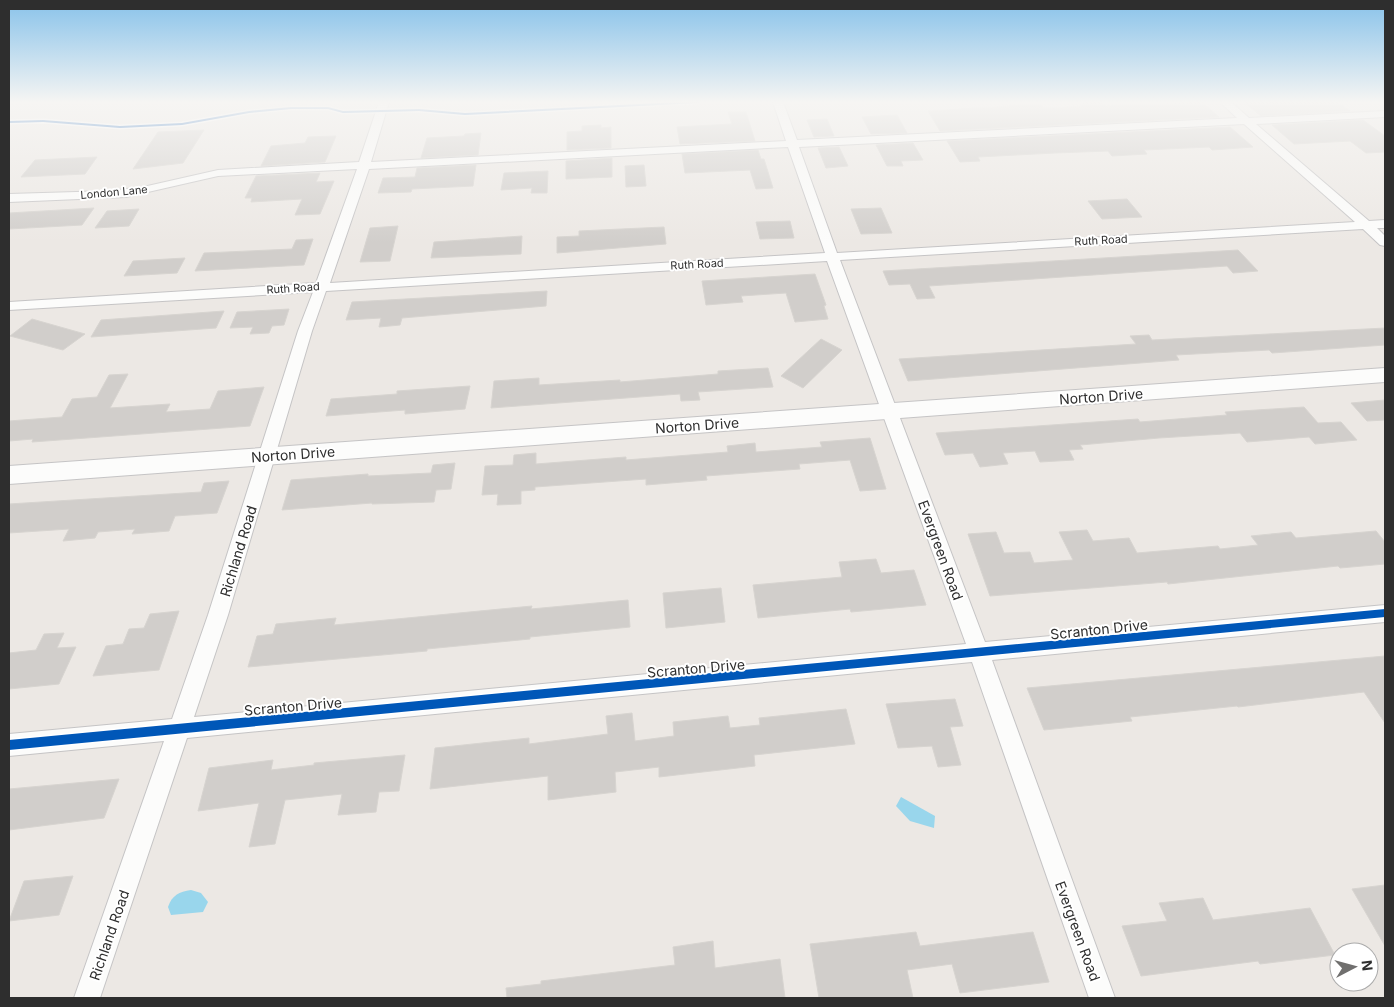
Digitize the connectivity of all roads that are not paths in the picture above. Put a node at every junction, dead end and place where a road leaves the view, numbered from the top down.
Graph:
1 (368, 149) edge
2 (711, 149) edge
3 (794, 149) edge
4 (1278, 149) edge
5 (362, 166) junction
6 (9, 198) edge
7 (1385, 224) edge
8 (1366, 225) junction
9 (1385, 242) edge
10 (832, 256) junction
11 (322, 287) junction
12 (9, 306) edge
13 (1385, 375) edge
14 (890, 412) junction
15 (267, 456) junction
16 (9, 475) edge
17 (1385, 613) edge
18 (979, 653) junction
19 (180, 730) junction
20 (9, 745) edge
21 (87, 998) edge
22 (1102, 998) edge

1 - 5 street, Richland Road
2 - 5 street, London Lane
3 - 10 street, Evergreen Road
4 - 8 street
5 - 6 street, London Lane
5 - 11 street, Richland Road
7 - 8 street, Ruth Road
8 - 9 street
8 - 10 street, Ruth Road
10 - 11 street, Ruth Road
10 - 14 street, Evergreen Road
11 - 12 street, Ruth Road
11 - 15 street, Richland Road
13 - 14 street, Norton Drive
14 - 15 street, Norton Drive
14 - 18 street, Evergreen Road
15 - 16 street, Norton Drive
15 - 19 street, Richland Road
17 - 18 street, Scranton Drive
18 - 19 street, Scranton Drive
18 - 22 street, Evergreen Road
19 - 20 street, Scranton Drive
19 - 21 street, Richland Road

